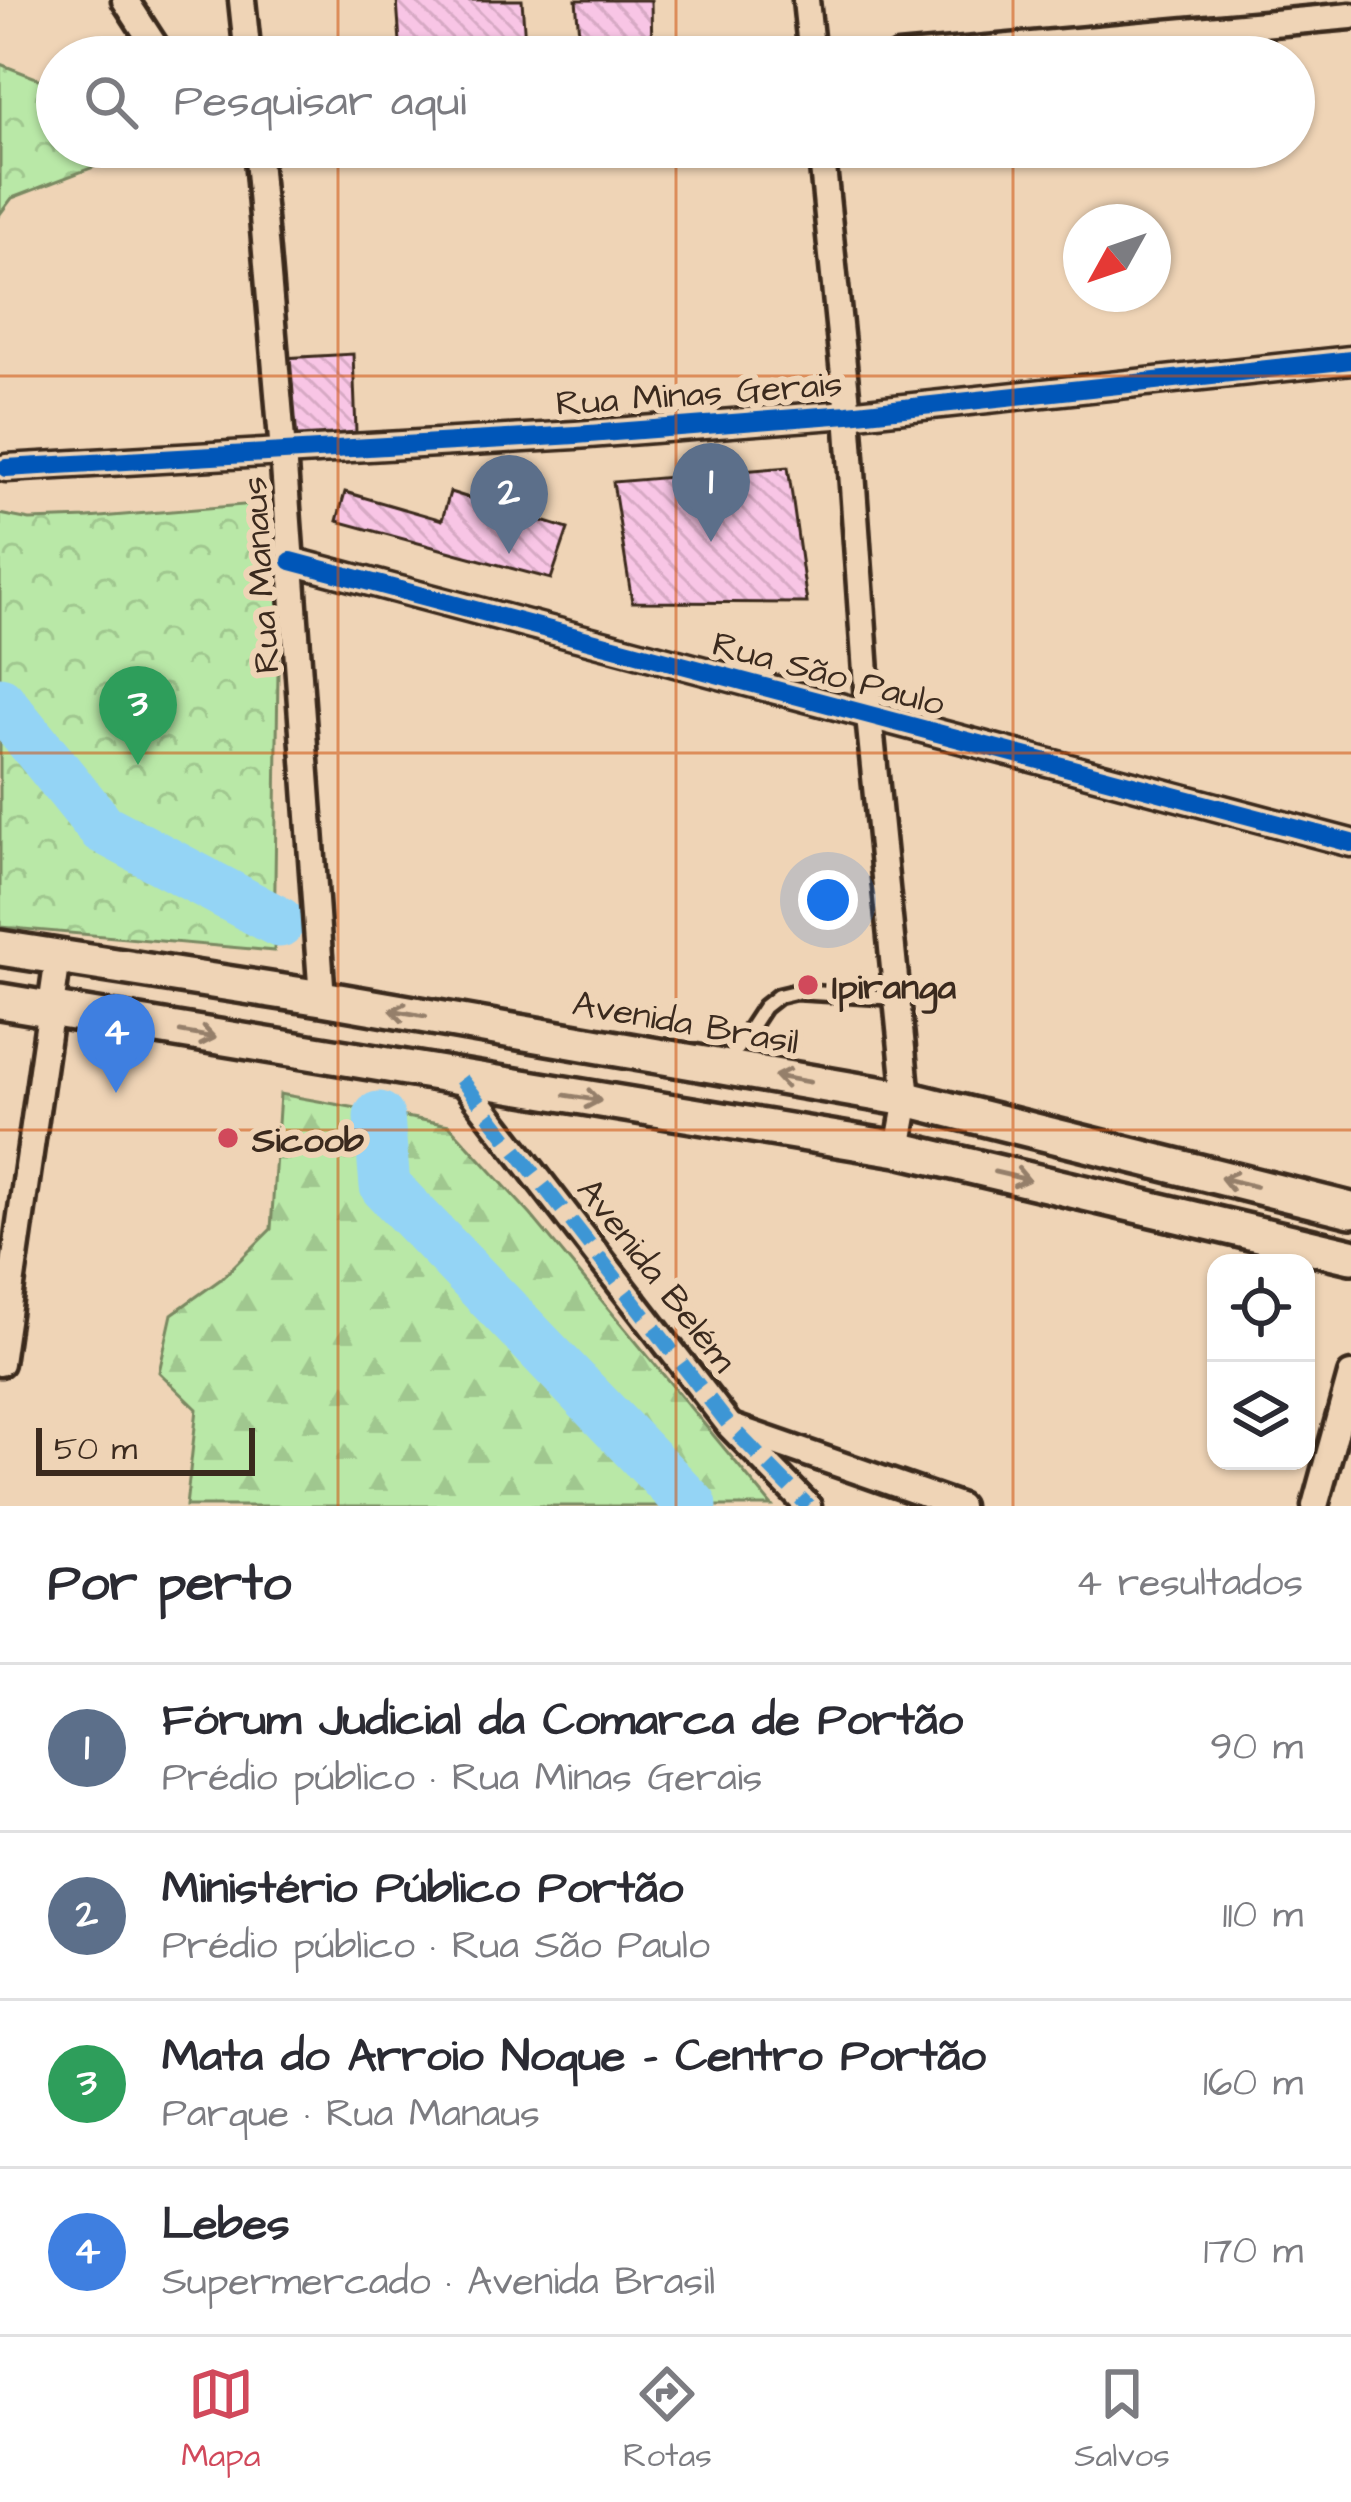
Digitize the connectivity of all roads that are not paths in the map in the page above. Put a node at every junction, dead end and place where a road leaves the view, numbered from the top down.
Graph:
1 (125, 0) edge
2 (242, 0) edge
3 (806, 0) edge
4 (1351, 16) edge
5 (148, 36) edge
6 (246, 36) edge
7 (810, 36) edge
8 (1130, 36) edge
9 (259, 168) edge
10 (823, 168) edge
11 (1351, 360) edge
12 (848, 415) junction
13 (283, 452) junction
14 (6, 468) dead end
15 (291, 561) junction
16 (869, 716) junction
17 (1351, 843) edge
18 (0, 948) edge
19 (58, 958) junction
20 (322, 998) junction
21 (897, 998) junction
22 (0, 1001) edge
23 (49, 1010) junction
24 (725, 1067) junction
25 (460, 1078) junction
26 (907, 1099) junction
27 (898, 1149) junction
28 (1346, 1204) edge
29 (1351, 1256) edge
30 (0, 1363) edge
31 (1351, 1375) edge
32 (730, 1426) junction
33 (808, 1506) edge
34 (959, 1506) edge
35 (1315, 1506) edge

1 - 5 street
2 - 6 street
3 - 7 street
4 - 8 street
9 - 13 street, Rua Manaus
10 - 12 street
11 - 12 street, Rua Minas Gerais
12 - 13 street, Rua Minas Gerais
12 - 16 street
13 - 14 street, Rua Minas Gerais
13 - 15 street, Rua Manaus
15 - 16 street, Rua São Paulo
15 - 20 street, Rua Manaus
16 - 17 street, Rua São Paulo
16 - 21 street
18 - 19 main road, Avenida Brasil
19 - 20 main road, Avenida Brasil
19 - 23 street
24 -> 20 main road, Avenida Brasil
21 - 24 lane
21 - 26 street
22 - 23 main road
23 -> 25 main road
23 - 30 street
26 -> 24 main road, Avenida Brasil
25 -> 27 main road
25 - 32 street, Avenida Belém
26 - 27 street
28 -> 26 main road, Avenida Brasil
27 -> 29 main road
31 - 35 street
32 - 33 street, Avenida Belém
32 - 34 street

